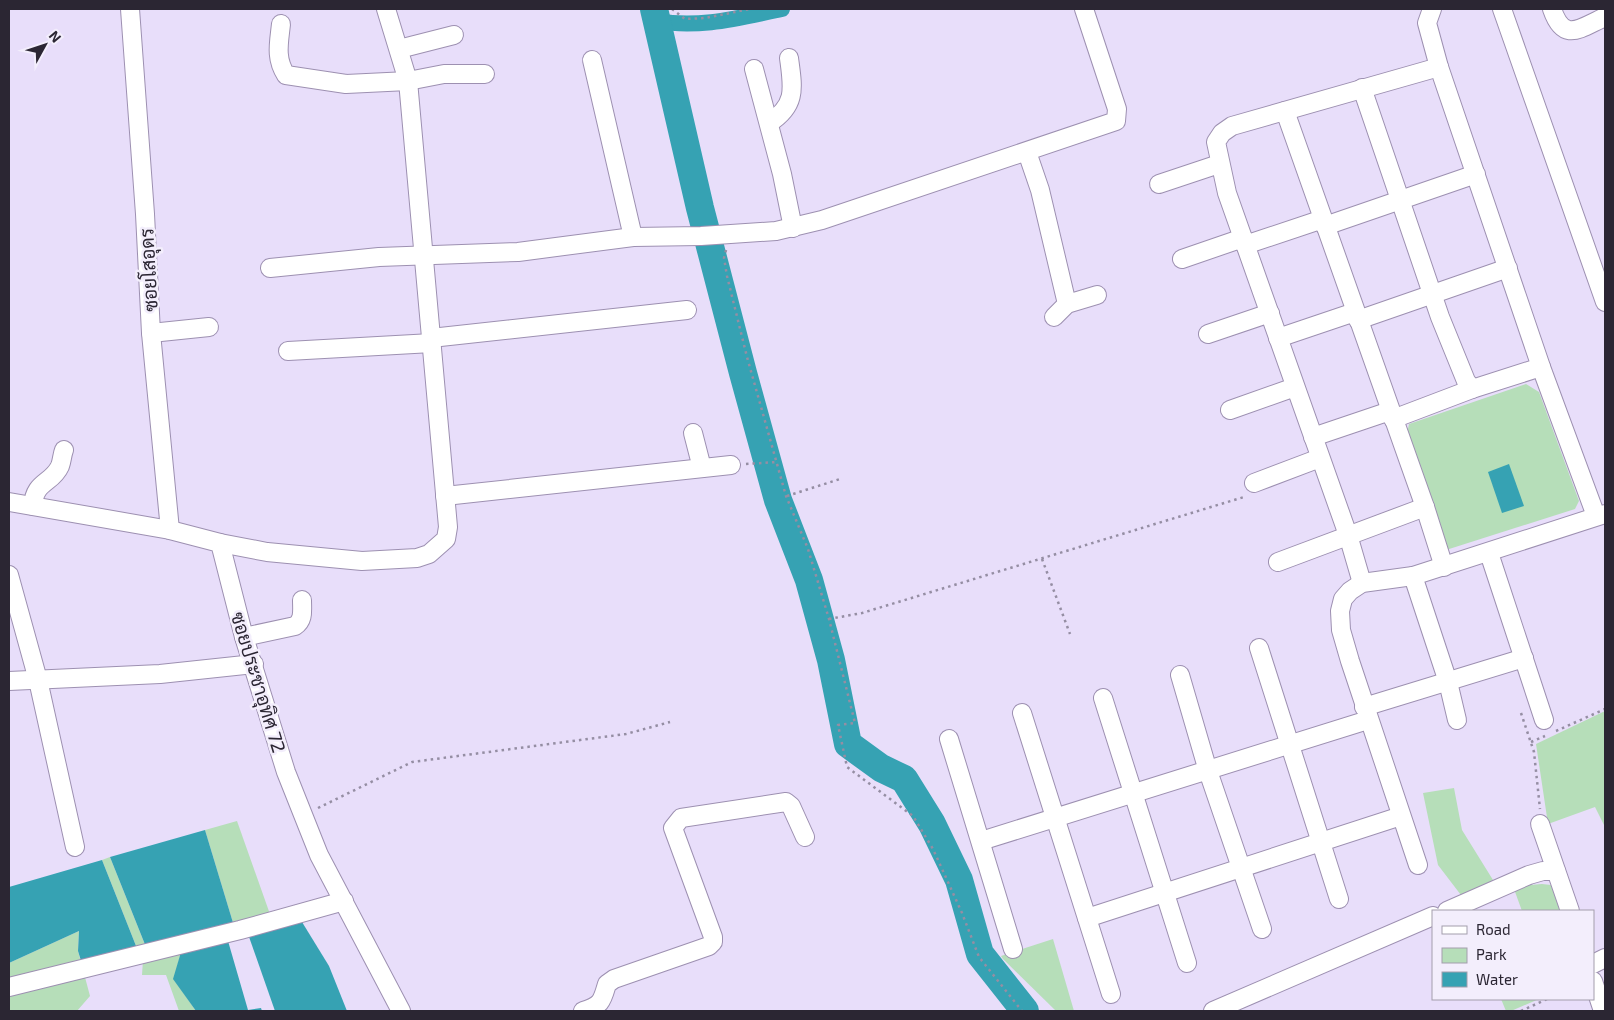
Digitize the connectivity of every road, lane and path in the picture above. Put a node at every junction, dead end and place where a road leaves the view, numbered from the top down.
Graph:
1 (130, 9) edge
2 (386, 9) edge
3 (672, 9) edge
4 (750, 9) edge
5 (1084, 9) edge
6 (1432, 9) edge
7 (1502, 9) edge
8 (1552, 9) edge
9 (1605, 17) edge
10 (281, 24) dead end
11 (454, 35) dead end
12 (399, 49) junction
13 (788, 58) dead end
14 (592, 60) dead end
15 (1439, 67) junction
16 (754, 68) dead end
17 (485, 74) dead end
18 (408, 81) junction
19 (1362, 88) junction
20 (1285, 111) junction
21 (769, 123) junction
22 (1028, 152) junction
23 (1219, 164) junction
24 (1476, 174) junction
25 (1159, 184) dead end
26 (1400, 200) junction
27 (1324, 223) junction
28 (793, 228) junction
29 (633, 236) junction
30 (1244, 241) junction
31 (424, 256) junction
32 (724, 257) dead end
33 (1182, 259) dead end
34 (270, 268) dead end
35 (1508, 268) junction
36 (1432, 294) junction
37 (1097, 295) dead end
38 (1605, 302) edge
39 (687, 310) dead end
40 (1270, 313) junction
41 (1357, 316) junction
42 (209, 327) dead end
43 (151, 333) junction
44 (1208, 334) dead end
45 (1278, 338) junction
46 (432, 340) junction
47 (288, 351) dead end
48 (1542, 367) junction
49 (1296, 387) junction
50 (1472, 389) junction
51 (1230, 410) dead end
52 (1391, 415) junction
53 (693, 433) dead end
54 (1313, 437) junction
55 (64, 450) dead end
56 (1320, 458) junction
57 (777, 462) junction
58 (731, 465) joint
59 (702, 468) junction
60 (840, 479) dead end
61 (1254, 482) dead end
62 (445, 496) junction
63 (786, 496) junction
64 (1244, 497) dead end
65 (9, 502) edge
66 (33, 506) junction
67 (1425, 507) junction
68 (1601, 515) edge
69 (170, 530) junction
70 (1348, 535) junction
71 (220, 543) junction
72 (1489, 553) junction
73 (1042, 559) junction
74 (1278, 562) dead end
75 (1444, 567) junction
76 (9, 576) edge
77 (1413, 576) junction
78 (1362, 583) junction
79 (302, 600) dead end
80 (829, 619) junction
81 (1070, 634) dead end
82 (244, 637) junction
83 (1259, 648) dead end
84 (1524, 658) junction
85 (254, 664) junction
86 (1180, 675) dead end
87 (9, 680) edge
88 (38, 680) junction
89 (1448, 682) junction
90 (1103, 698) dead end
91 (1605, 709) edge
92 (1022, 713) dead end
93 (1521, 713) dead end
94 (1366, 714) junction
95 (1457, 720) dead end
96 (1544, 720) dead end
97 (670, 722) dead end
98 (949, 738) dead end
99 (1531, 742) junction
100 (1288, 745) junction
101 (1208, 771) junction
102 (1134, 794) junction
103 (304, 815) junction
104 (1401, 816) junction
105 (1056, 818) junction
106 (1540, 824) joint
107 (805, 837) dead end
108 (981, 840) junction
109 (1320, 843) junction
110 (75, 847) dead end
111 (1418, 865) dead end
112 (1241, 868) junction
113 (1556, 871) junction
114 (1165, 893) junction
115 (1339, 899) dead end
116 (344, 901) junction
117 (1472, 907) edge
118 (1453, 910) edge
119 (1570, 910) edge
120 (1432, 916) edge
121 (1087, 918) junction
122 (1262, 929) dead end
123 (1013, 949) dead end
124 (1187, 963) dead end
125 (1594, 984) edge
126 (9, 987) edge
127 (1111, 994) dead end
128 (1545, 1000) edge
129 (401, 1011) edge
130 (583, 1011) edge
131 (1022, 1011) edge
132 (1213, 1011) edge
133 (1521, 1011) edge
134 (1603, 1011) edge

1 - 43 street, ซอยโสอุดร
2 - 12 street
3 - 4 path
5 - 22 street
6 - 15 street
7 - 38 street
8 - 9 street
10 - 18 street
11 - 12 street
12 - 18 street
13 - 21 street
14 - 29 street
15 - 19 street
15 - 24 street
16 - 21 street
17 - 18 street
18 - 31 street
19 - 20 street
19 - 26 street
20 - 23 street
20 - 27 street
21 - 28 street
22 - 28 street
22 - 37 street
23 - 25 street
23 - 30 street
24 - 26 street
24 - 35 street
26 - 27 street
26 - 36 street
27 - 30 street
27 - 41 street
28 - 29 street
29 - 31 street
30 - 33 street
30 - 40 street
31 - 34 street
31 - 46 street
32 - 57 path
35 - 36 street
35 - 48 street
36 - 41 street
36 - 50 street
39 - 46 street
40 - 44 street
40 - 45 street
41 - 45 street
41 - 52 street
42 - 43 street
43 - 69 street, ซอยโสอุดร
45 - 49 street
46 - 47 street
46 - 62 street
48 - 50 street
48 - 68 street
49 - 51 street
49 - 54 street
50 - 52 street
52 - 54 street
52 - 67 street
53 - 59 street
54 - 56 street
55 - 66 street
56 - 61 street
56 - 70 street
57 - 58 path
57 - 63 path
58 - 59 street
59 - 62 street
60 - 63 path
62 - 71 street
63 - 80 path
64 - 73 path
65 - 66 street
66 - 69 street
67 - 70 street
67 - 75 street
68 - 72 street
69 - 71 street
70 - 74 street
70 - 78 street
71 - 82 street, ซอยประชาอุทิศ 72
72 - 75 street
72 - 84 street
73 - 80 path
73 - 81 path
75 - 77 street
76 - 88 street
77 - 78 street
77 - 89 street
78 - 94 street
79 - 82 street
80 - 131 path
82 - 85 street, ซอยประชาอุทิศ 72
83 - 100 street
84 - 89 street
84 - 96 street
85 - 88 street
85 - 103 street, ซอยประชาอุทิศ 72
86 - 101 street
87 - 88 street
88 - 110 street
89 - 94 street
89 - 95 street
90 - 102 street
91 - 99 path
92 - 105 street
93 - 99 path
94 - 100 street
94 - 104 street
97 - 103 path
98 - 108 street
99 - 106 path
100 - 101 street
100 - 109 street
101 - 102 street
101 - 112 street
102 - 105 street
102 - 114 street
103 - 116 street, ซอยประชาอุทิศ 72
104 - 109 street
104 - 111 street
105 - 108 street
105 - 121 street
106 - 113 street
107 - 130 street
108 - 123 street
109 - 112 street
109 - 115 street
112 - 114 street
112 - 122 street
113 - 117 street
113 - 119 street
114 - 121 street
114 - 124 street
116 - 126 street
116 - 129 street, ซอยประชาอุทิศ 72
117 - 118 street
120 - 132 street
121 - 127 street
125 - 134 street
128 - 133 path

